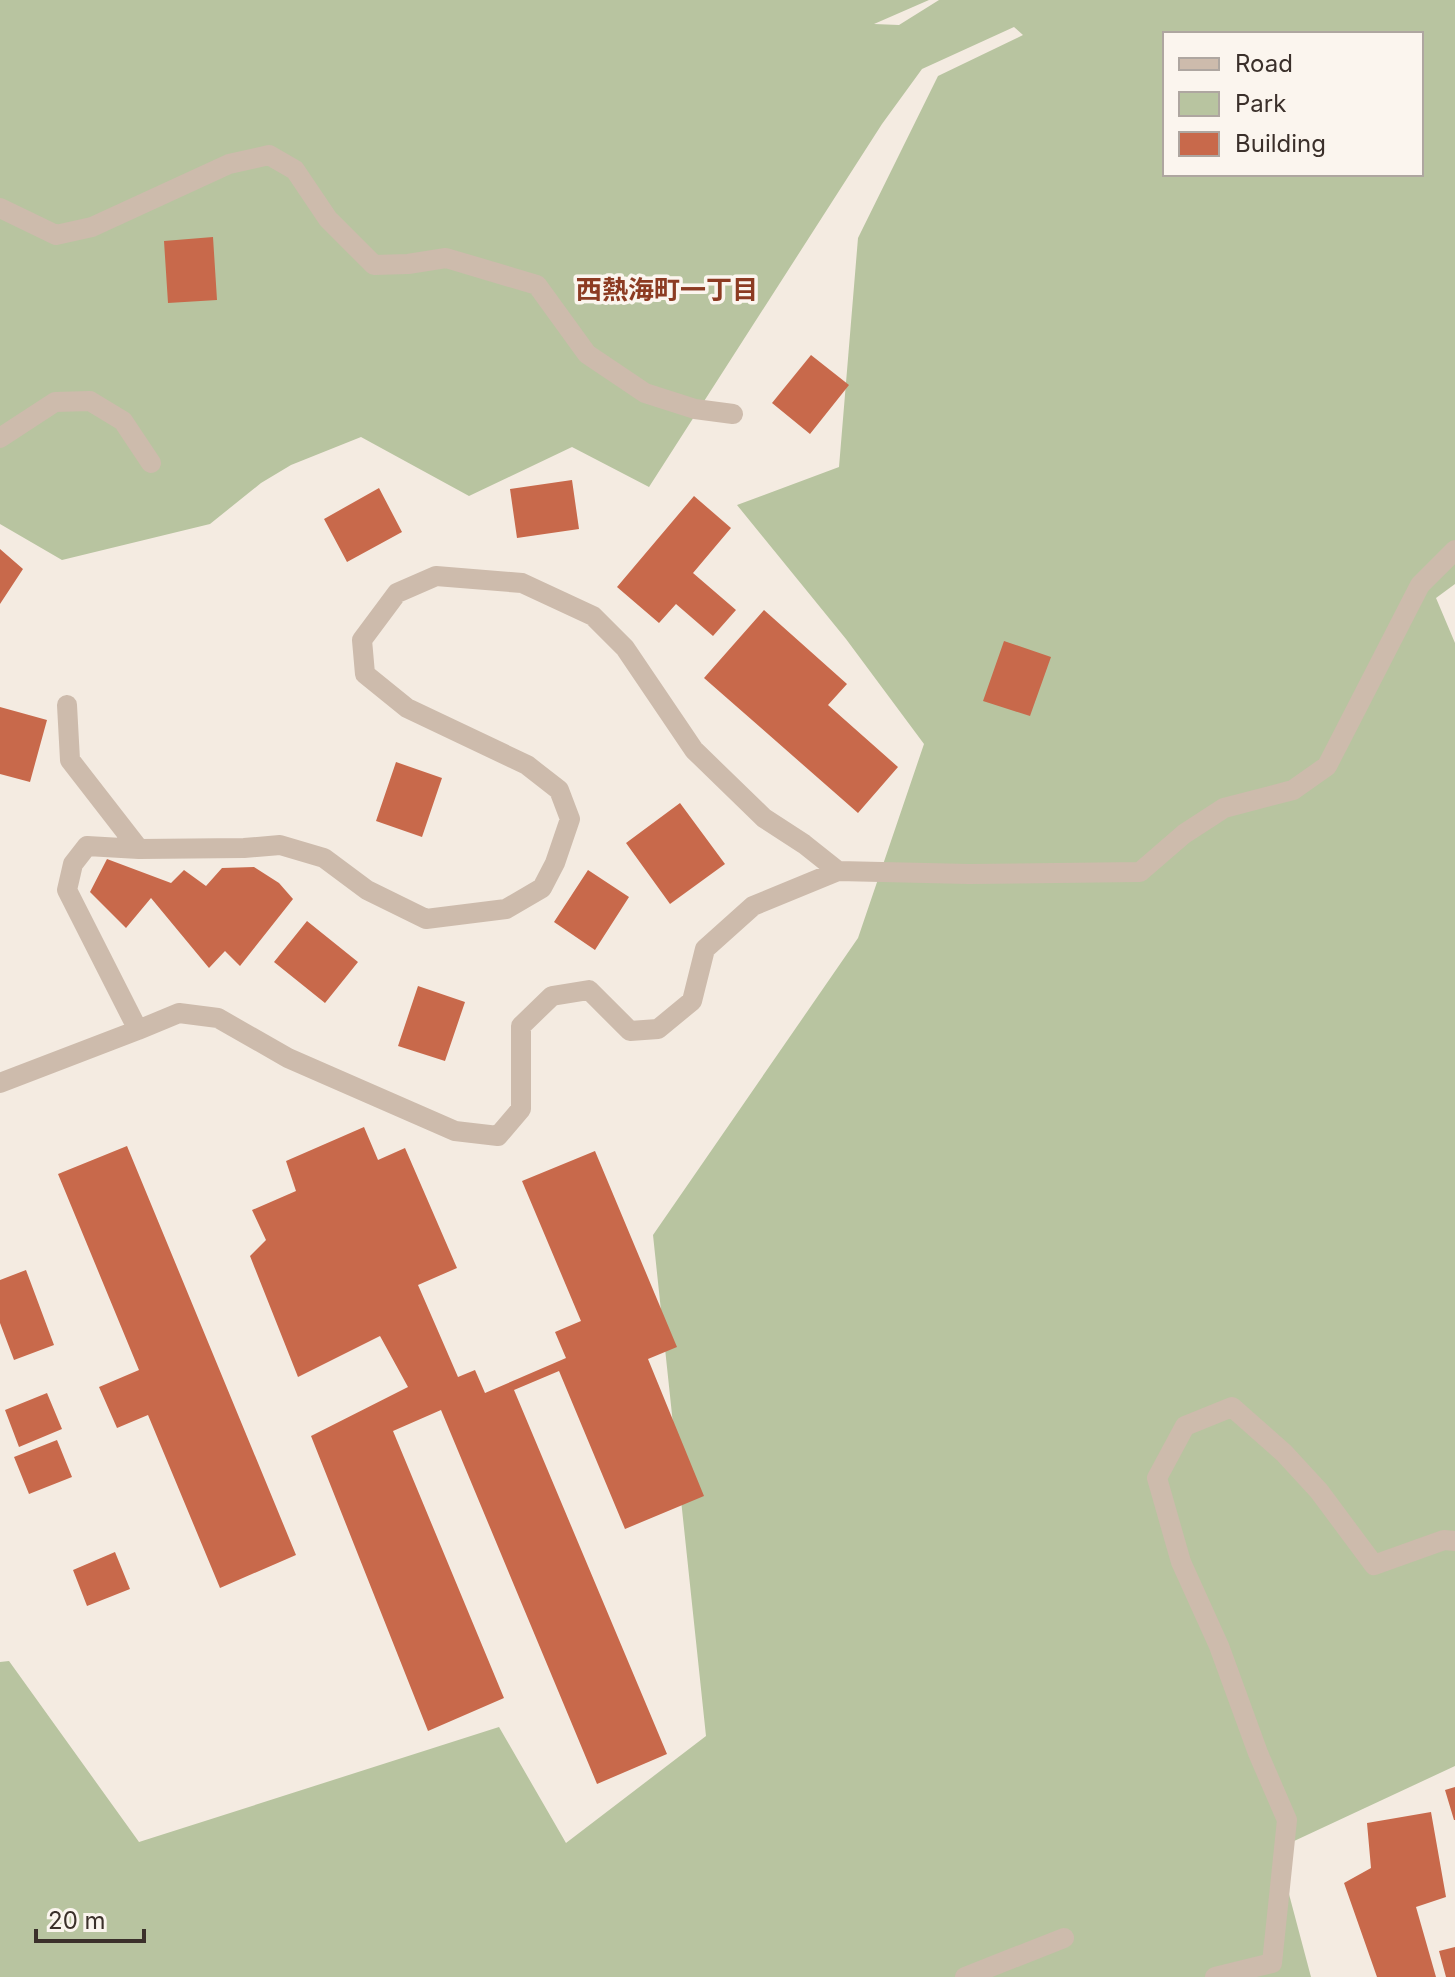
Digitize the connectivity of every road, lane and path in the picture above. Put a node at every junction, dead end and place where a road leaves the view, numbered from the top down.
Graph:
1 (0, 208) edge
2 (733, 414) dead end
3 (0, 438) edge
4 (151, 463) dead end
5 (1455, 550) edge
6 (67, 705) dead end
7 (139, 849) junction
8 (838, 871) junction
9 (138, 1030) junction
10 (0, 1083) edge
11 (1455, 1541) edge
12 (1064, 1938) dead end
13 (965, 1977) edge
14 (1215, 1977) edge

1 - 2 street
3 - 4 street
5 - 8 street
6 - 7 street
7 - 8 street
7 - 9 street
8 - 9 street
9 - 10 street
11 - 14 street
12 - 13 street

